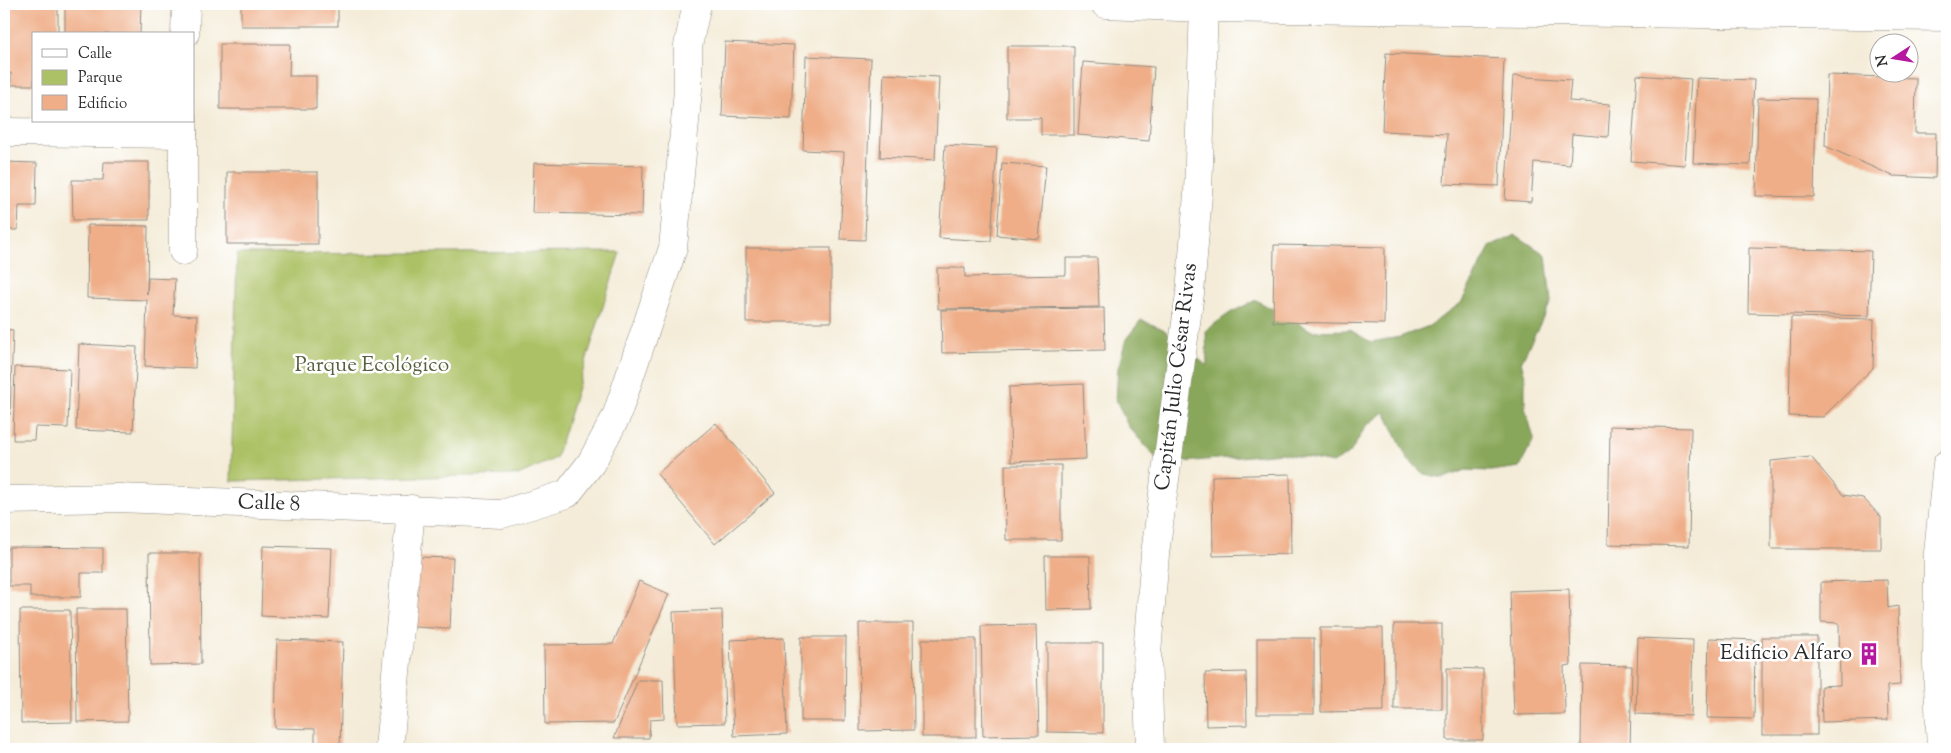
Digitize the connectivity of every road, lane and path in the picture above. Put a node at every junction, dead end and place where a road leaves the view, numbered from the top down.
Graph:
1 (186, 4) edge
2 (697, 4) edge
3 (1105, 4) edge
4 (1204, 6) edge
5 (1947, 17) edge
6 (185, 32) edge
7 (183, 128) edge
8 (4, 132) edge
9 (183, 251) dead end
10 (1947, 464) edge
11 (4, 500) edge
12 (411, 509) junction
13 (389, 749) edge
14 (1150, 749) edge
15 (1941, 749) edge

1 - 6 street
2 - 12 street, Calle 8
3 - 4 street
4 - 5 street
4 - 14 street, Capitán Julio César Rivas
7 - 8 street
7 - 9 street
10 - 15 street
11 - 12 street, Calle 8
12 - 13 street

